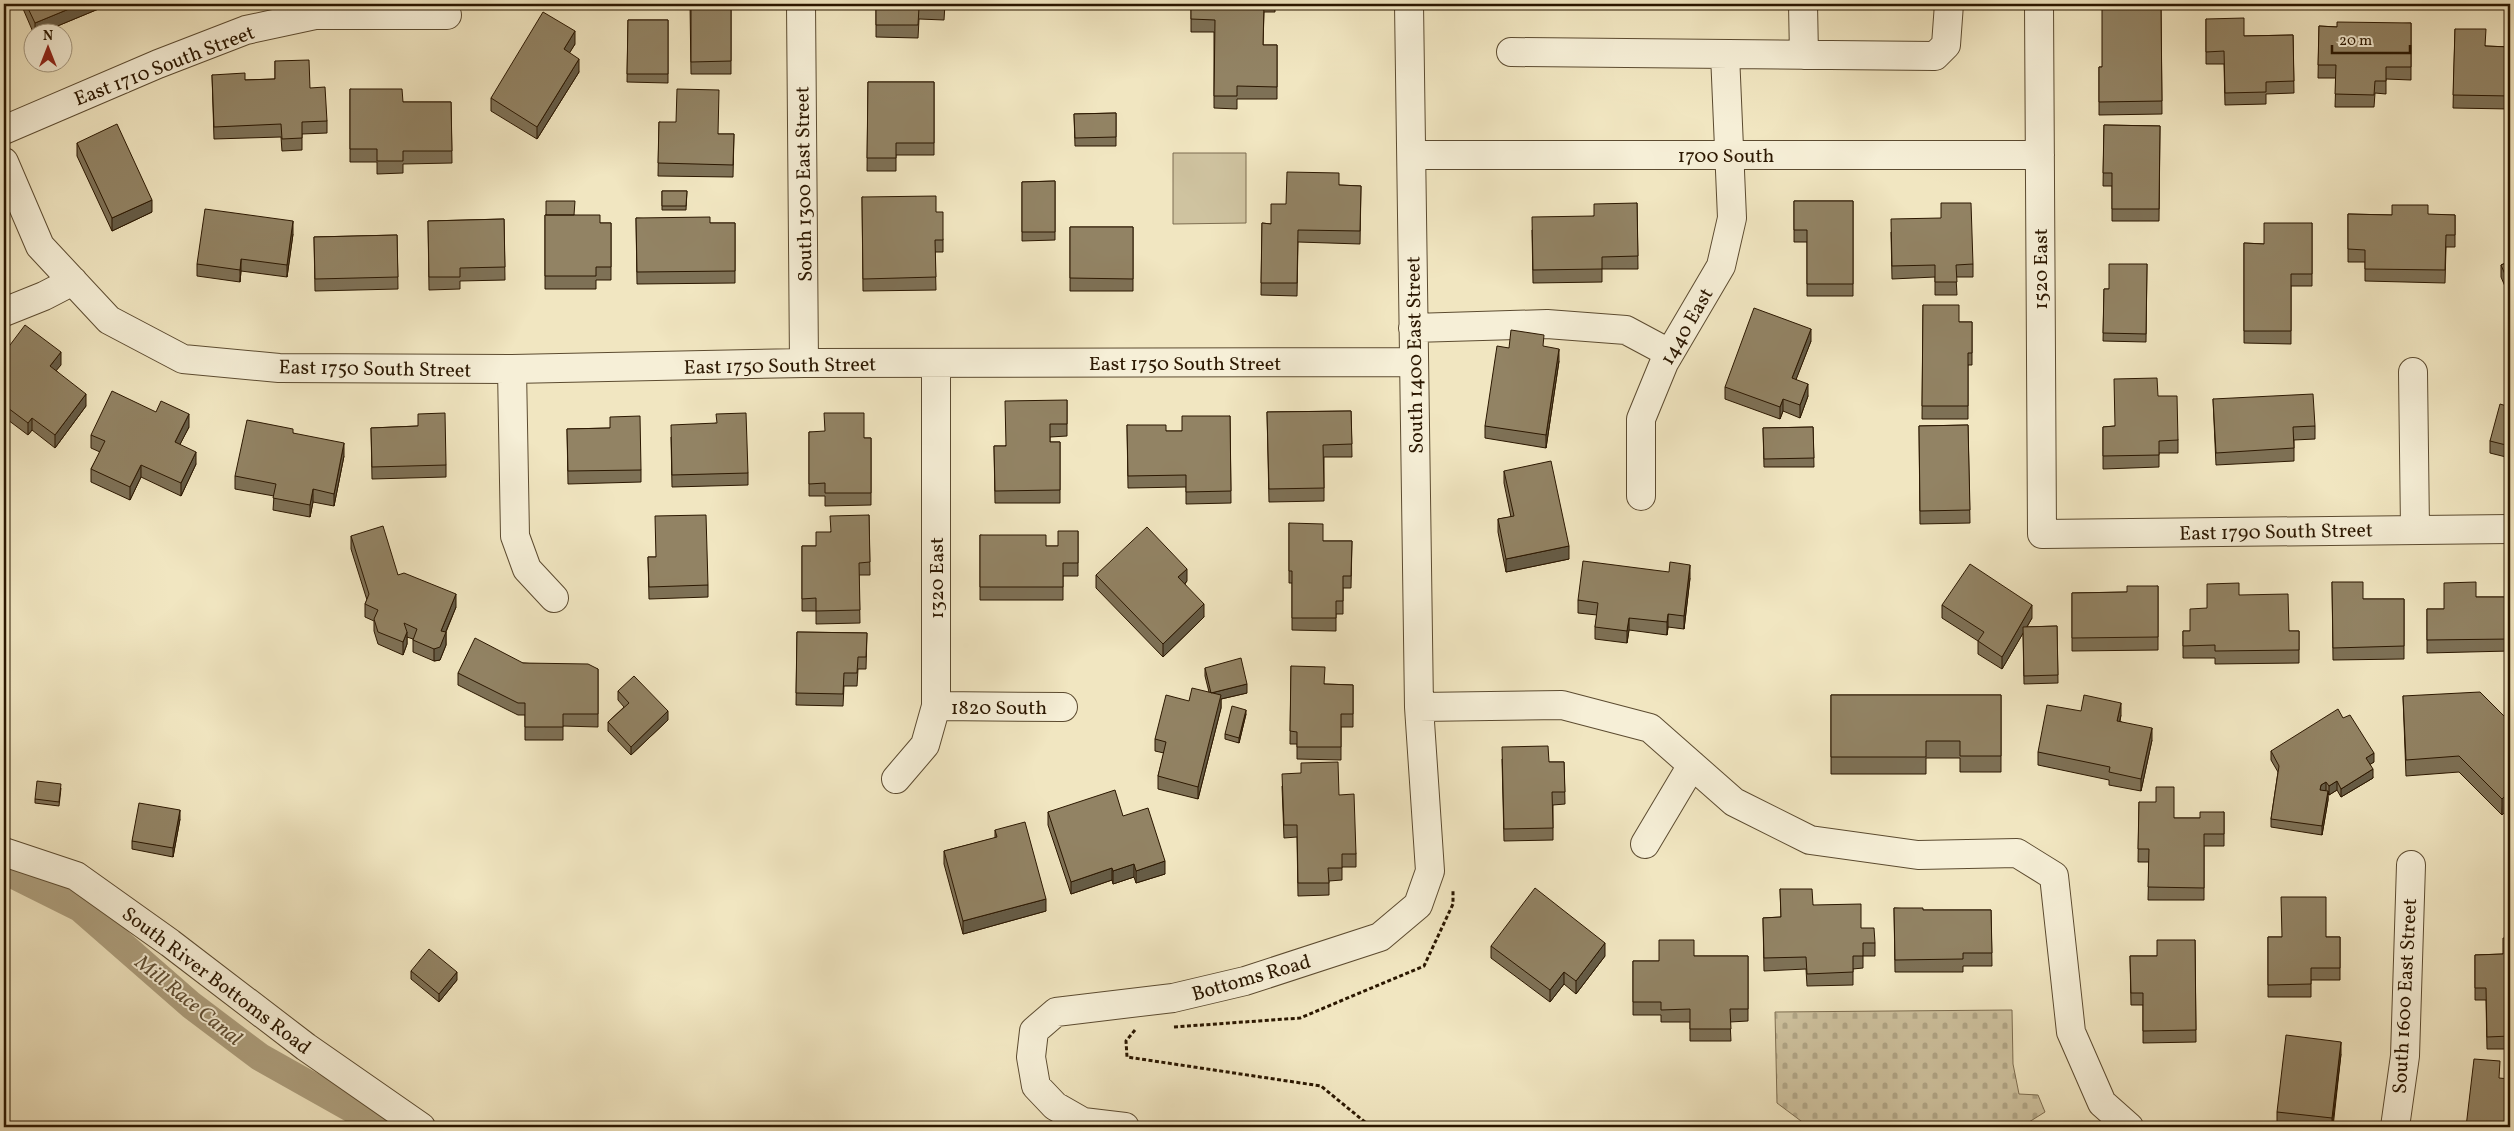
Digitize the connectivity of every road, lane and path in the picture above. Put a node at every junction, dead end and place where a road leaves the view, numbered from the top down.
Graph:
1 (801, 4) edge
2 (1409, 4) edge
3 (1803, 4) edge
4 (1950, 4) edge
5 (2039, 4) edge
6 (448, 15) dead end
7 (1511, 52) dead end
8 (1725, 54) junction
9 (1804, 55) junction
10 (4, 130) edge
11 (1412, 155) junction
12 (1728, 156) junction
13 (2040, 156) junction
14 (4, 162) edge
15 (73, 281) junction
16 (4, 312) edge
17 (1413, 328) junction
18 (1669, 353) junction
19 (1413, 362) junction
20 (804, 363) junction
21 (936, 364) junction
22 (512, 369) junction
23 (2413, 372) dead end
24 (1641, 496) dead end
25 (2416, 529) junction
26 (2510, 529) edge
27 (2042, 534) joint
28 (554, 598) dead end
29 (936, 706) junction
30 (1063, 707) dead end
31 (1419, 707) junction
32 (1692, 765) junction
33 (896, 779) dead end
34 (1645, 844) dead end
35 (4, 852) edge
36 (2412, 865) dead end
37 (1453, 885) dead end
38 (1164, 1028) dead end
39 (1145, 1030) dead end
40 (421, 1127) edge
41 (1125, 1127) edge
42 (1371, 1127) edge
43 (2129, 1127) edge
44 (2395, 1127) edge

1 - 20 street, South 1300 East Street
2 - 11 street, South 1400 East Street
3 - 9 street
4 - 9 street
5 - 13 street, 1520 East
6 - 10 street, East 1710 South Street
7 - 8 street
8 - 9 street
8 - 12 street, 1440 East
11 - 12 street, 1700 South
11 - 17 street, South 1400 East Street
12 - 13 street, 1700 South
12 - 18 street, 1440 East
13 - 27 street, 1520 East
14 - 15 street, East 1750 South Street
15 - 16 street
15 - 22 street, East 1750 South Street
17 - 18 street
17 - 19 street, South 1400 East Street
18 - 24 street, 1440 East
19 - 21 street, East 1750 South Street
19 - 31 street, South 1400 East Street
20 - 21 street, East 1750 South Street
20 - 22 street, East 1750 South Street
21 - 29 street, 1320 East
22 - 28 street
23 - 25 street
25 - 26 street, East 1790 South Street
25 - 27 street, East 1790 South Street
29 - 30 street, 1820 South
29 - 33 street, 1320 East
31 - 32 street
31 - 41 street, Bottoms Road
32 - 34 street
32 - 43 street
35 - 40 street, South River Bottoms Road
36 - 44 street, South 1600 East Street
37 - 38 path
39 - 42 path

